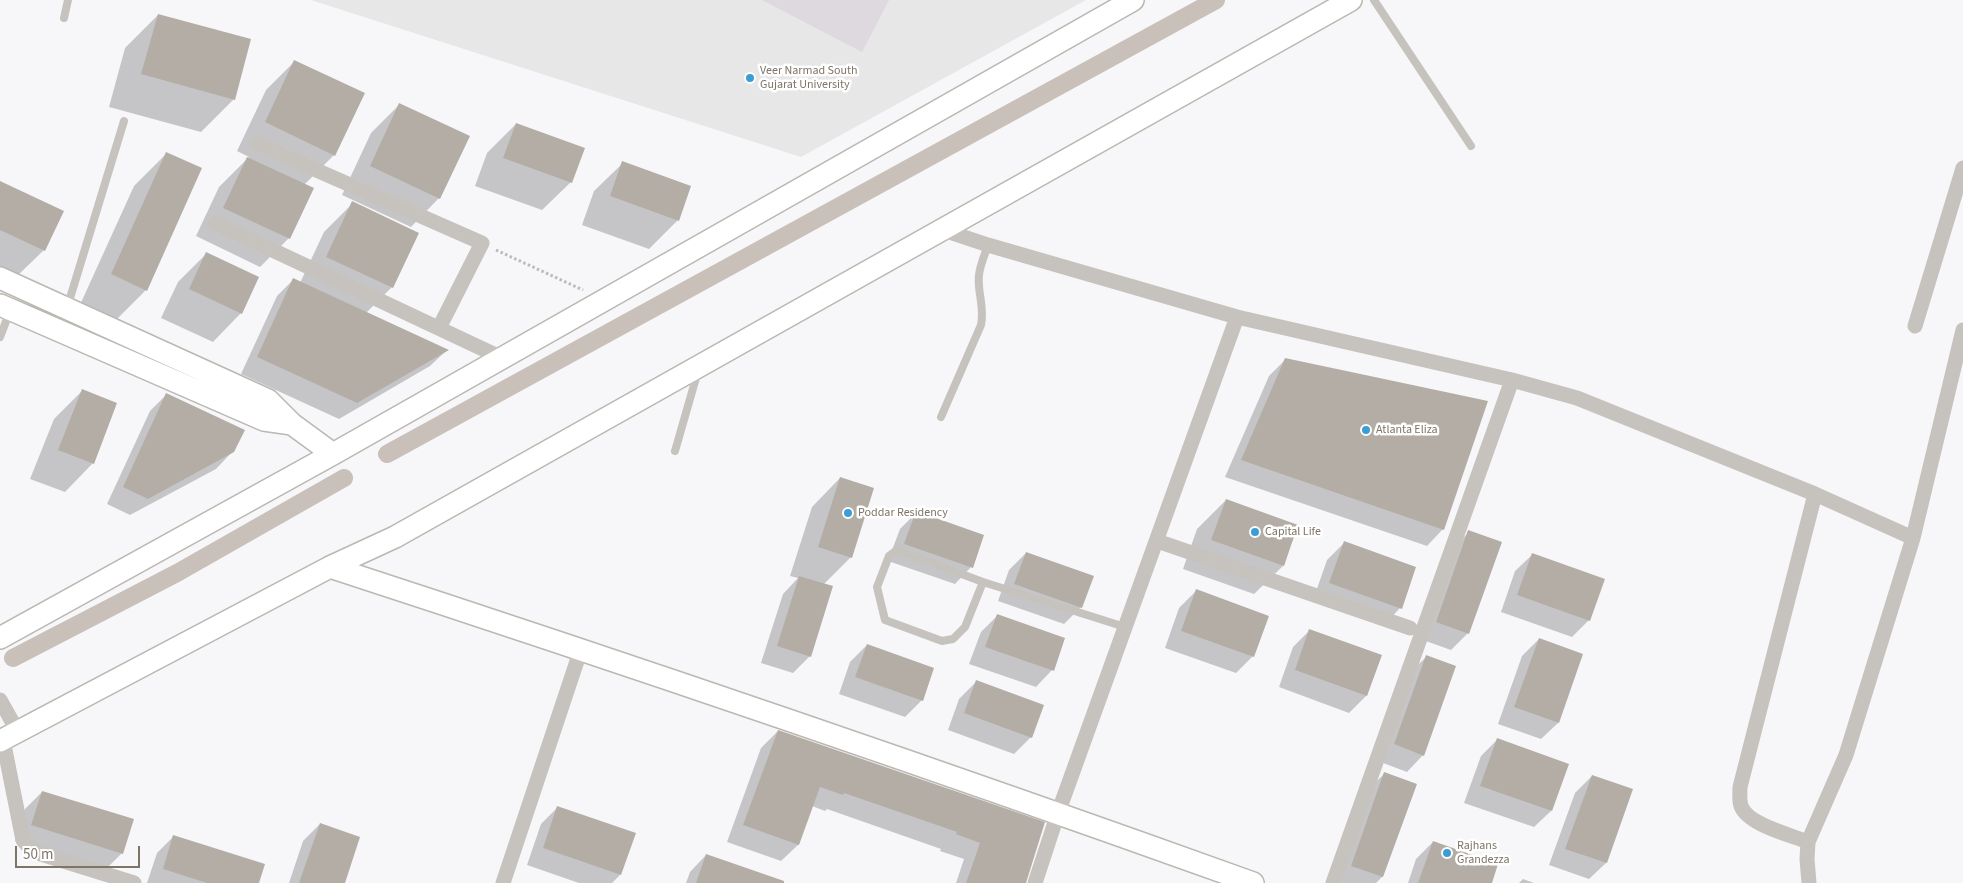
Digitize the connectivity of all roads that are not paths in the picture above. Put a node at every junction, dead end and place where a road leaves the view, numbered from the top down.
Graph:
1 (68, 0) edge
2 (1133, 0) edge
3 (1351, 0) edge
4 (1374, 0) edge
5 (64, 18) dead end
6 (124, 120) dead end
7 (258, 144) dead end
8 (1471, 146) dead end
9 (1963, 168) edge
10 (1960, 188) edge
11 (215, 223) dead end
12 (943, 230) junction
13 (988, 245) junction
14 (0, 278) edge
15 (5, 307) edge
16 (67, 309) junction
17 (1237, 317) junction
18 (1915, 326) dead end
19 (439, 328) junction
20 (1963, 330) edge
21 (0, 337) edge
22 (502, 358) junction
23 (700, 366) junction
24 (1512, 380) junction
25 (941, 416) dead end
26 (292, 424) junction
27 (675, 451) dead end
28 (333, 454) junction
29 (1815, 494) junction
30 (1914, 538) junction
31 (1156, 541) junction
32 (330, 567) junction
33 (983, 582) junction
34 (1125, 627) junction
35 (1410, 628) dead end
36 (0, 638) edge
37 (581, 649) junction
38 (0, 700) edge
39 (7, 738) edge
40 (1058, 812) junction
41 (1808, 842) junction
42 (134, 883) edge
43 (503, 883) edge
44 (1035, 883) edge
45 (1253, 883) edge
46 (1333, 883) edge
47 (1809, 883) edge

1 - 5 lane
2 - 22 street
3 - 12 street
4 - 8 lane
6 - 16 lane
7 - 19 street
9 - 10 street
10 - 18 street
11 - 19 street
12 - 13 street
12 - 23 street
13 - 17 street
13 - 25 lane
14 - 16 street
15 - 21 lane
15 - 26 street
16 - 26 street
17 - 24 street
17 - 31 street
19 - 22 street
20 - 30 street
22 - 28 street
23 - 27 lane
23 - 32 street
24 - 29 street
24 - 46 street
26 - 28 street
28 - 36 street
29 - 30 street
29 - 41 street
30 - 41 street
31 - 34 street
31 - 35 street
32 - 37 street
32 - 39 street
33 - 33 lane
33 - 34 lane
34 - 40 street
37 - 40 street
37 - 43 street
38 - 39 street
39 - 42 street
40 - 44 street
40 - 45 street
41 - 47 street

